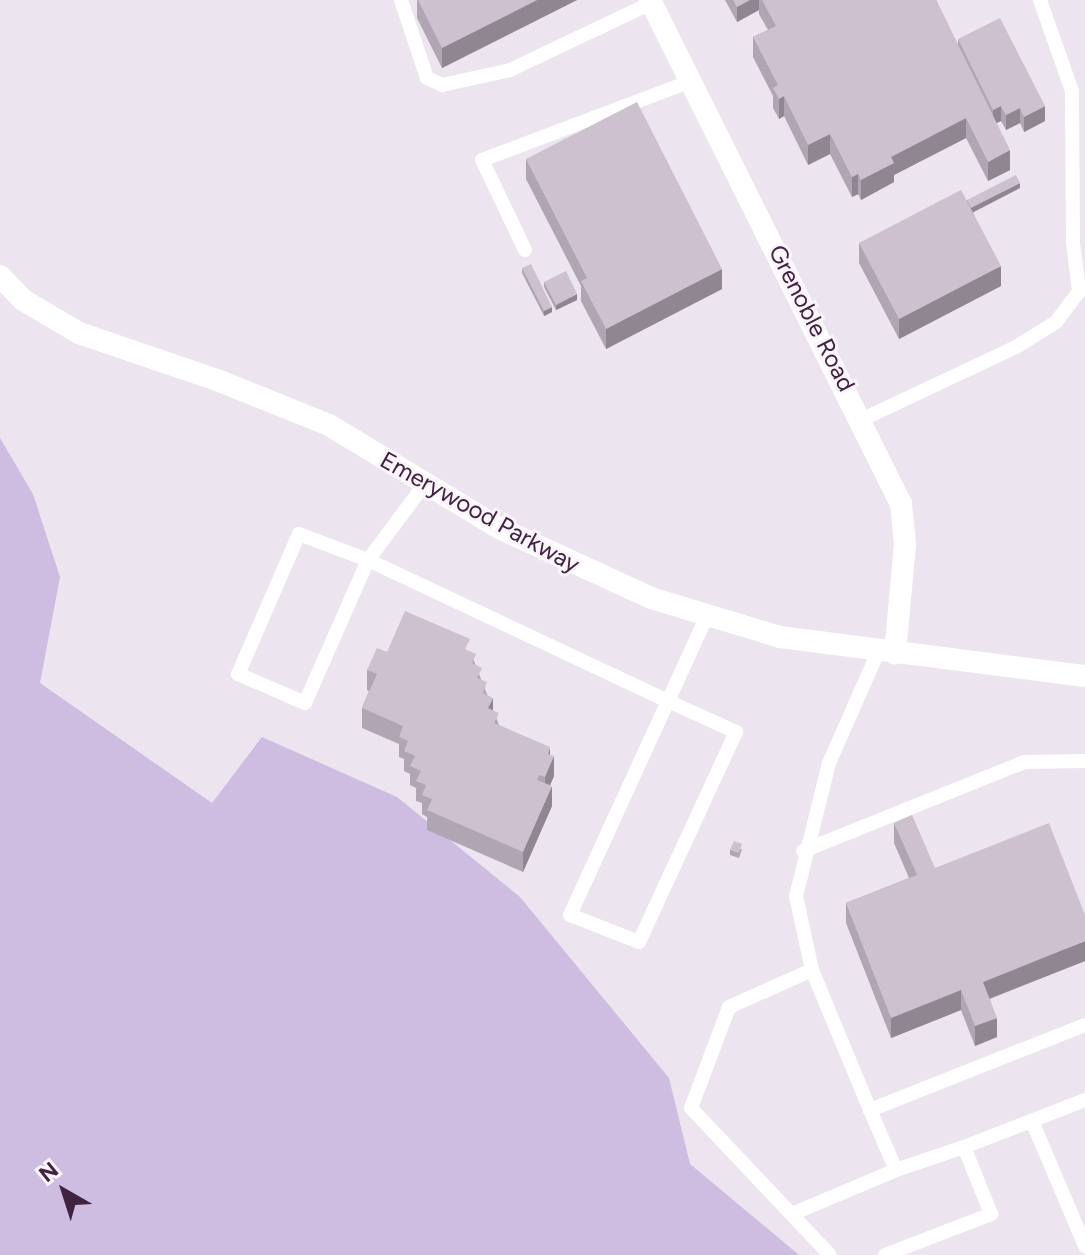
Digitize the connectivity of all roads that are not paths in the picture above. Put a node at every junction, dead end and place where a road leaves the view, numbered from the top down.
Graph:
1 (401, 0) edge
2 (1040, 0) edge
3 (651, 2) edge
4 (691, 81) junction
5 (525, 250) dead end
6 (0, 276) edge
7 (863, 419) junction
8 (424, 485) junction
9 (368, 560) junction
10 (707, 616) junction
11 (886, 653) junction
12 (1085, 676) edge
13 (668, 701) junction
14 (1085, 761) edge
15 (803, 851) junction
16 (812, 970) junction
17 (1085, 1025) edge
18 (1085, 1100) edge
19 (870, 1110) junction
20 (1032, 1121) junction
21 (964, 1147) junction
22 (896, 1170) junction
23 (792, 1214) junction
24 (1085, 1246) edge
25 (830, 1255) edge
26 (885, 1255) edge

1 - 3 lane
2 - 7 lane
3 - 4 street, Grenoble Road
4 - 5 lane
4 - 7 street, Grenoble Road
6 - 8 street, Emerywood Parkway
7 - 11 street, Grenoble Road
8 - 9 lane
8 - 10 street, Emerywood Parkway
9 - 9 lane
9 - 13 lane
10 - 11 street, Emerywood Parkway
10 - 13 lane
11 - 12 street, Emerywood Parkway
11 - 15 lane
13 - 13 lane
14 - 15 lane
15 - 16 lane
16 - 19 lane
16 - 23 lane
17 - 19 lane
18 - 20 lane
19 - 22 lane
20 - 21 lane
20 - 24 lane
21 - 22 lane
21 - 26 lane
22 - 23 lane
23 - 25 lane

